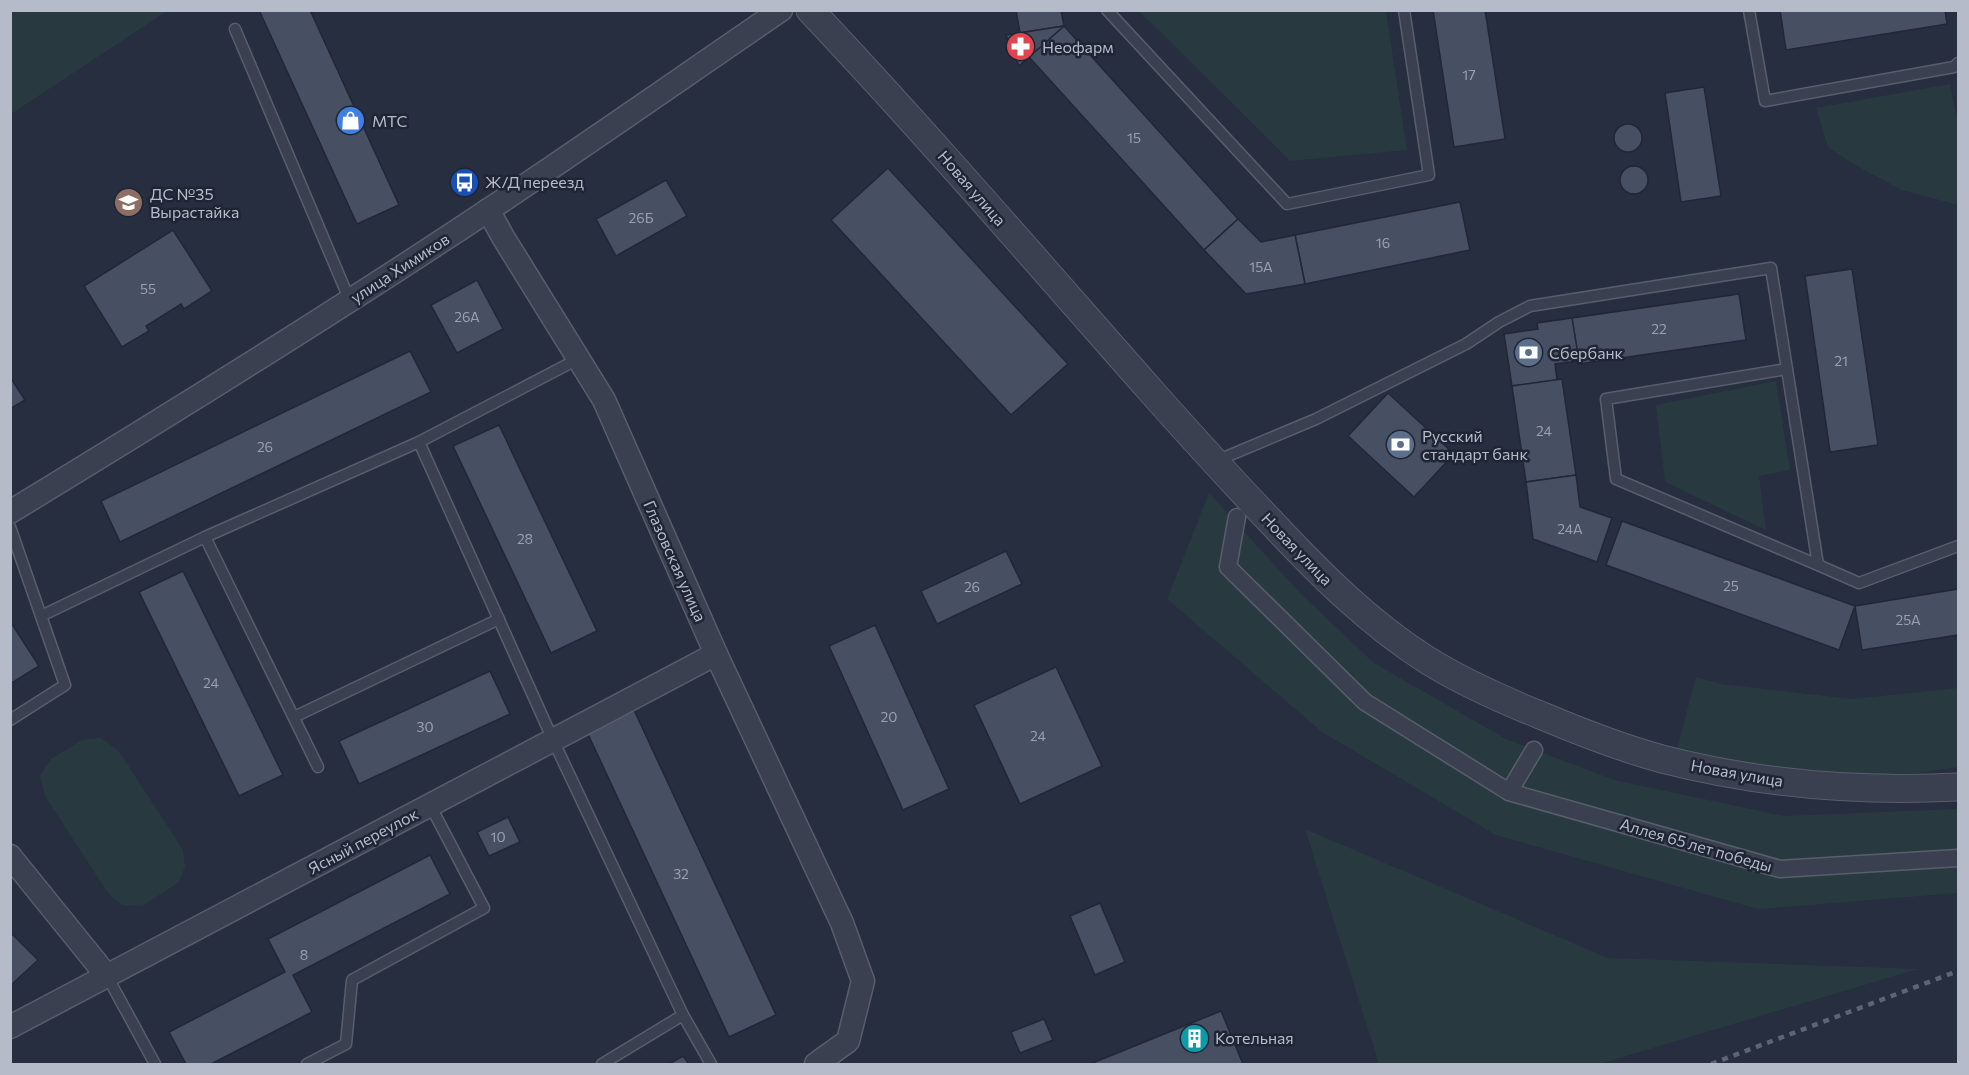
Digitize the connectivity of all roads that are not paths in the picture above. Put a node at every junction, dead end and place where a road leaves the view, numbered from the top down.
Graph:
1 (781, 10) edge
2 (810, 10) edge
3 (1107, 10) edge
4 (1404, 10) edge
5 (1749, 10) edge
6 (235, 29) dead end
7 (1959, 63) edge
8 (488, 210) junction
9 (350, 301) junction
10 (578, 359) junction
11 (1787, 369) junction
12 (419, 442) junction
13 (1214, 462) junction
14 (10, 512) edge
15 (1237, 517) dead end
16 (10, 527) edge
17 (205, 537) junction
18 (1959, 546) edge
19 (1818, 565) junction
20 (41, 616) junction
21 (499, 620) junction
22 (716, 654) junction
23 (294, 717) junction
24 (10, 720) edge
25 (553, 740) junction
26 (1534, 750) dead end
27 (318, 767) dead end
28 (1959, 787) edge
29 (1509, 792) junction
30 (430, 805) junction
31 (10, 856) edge
32 (1959, 858) edge
33 (107, 976) junction
34 (683, 1015) junction
35 (10, 1027) edge
36 (154, 1065) edge
37 (308, 1065) edge
38 (602, 1065) edge
39 (711, 1065) edge
40 (816, 1065) edge

1 - 8 street, улица Химиков
2 - 13 street, Новая улица
3 - 4 lane
5 - 7 lane
6 - 9 lane
8 - 9 street, улица Химиков
8 - 10 street, Глазовская улица
9 - 14 street, улица Химиков
10 - 12 lane
10 - 22 street, Глазовская улица
11 - 13 lane
11 - 19 lane
11 - 19 lane
12 - 17 lane
12 - 21 lane
13 - 28 street, Новая улица
15 - 29 street, Аллея 65 лет победы
16 - 20 lane
17 - 20 lane
17 - 23 lane
18 - 19 lane
20 - 24 lane
21 - 23 lane
21 - 25 lane
22 - 25 street, Ясный переулок
22 - 40 street, Глазовская улица
23 - 27 lane
25 - 30 street, Ясный переулок
25 - 34 lane
26 - 29 street
29 - 32 street, Аллея 65 лет победы
30 - 33 street, Ясный переулок
30 - 37 lane
31 - 33 street
33 - 35 street, Ясный переулок
33 - 36 lane
34 - 38 lane
34 - 39 lane

